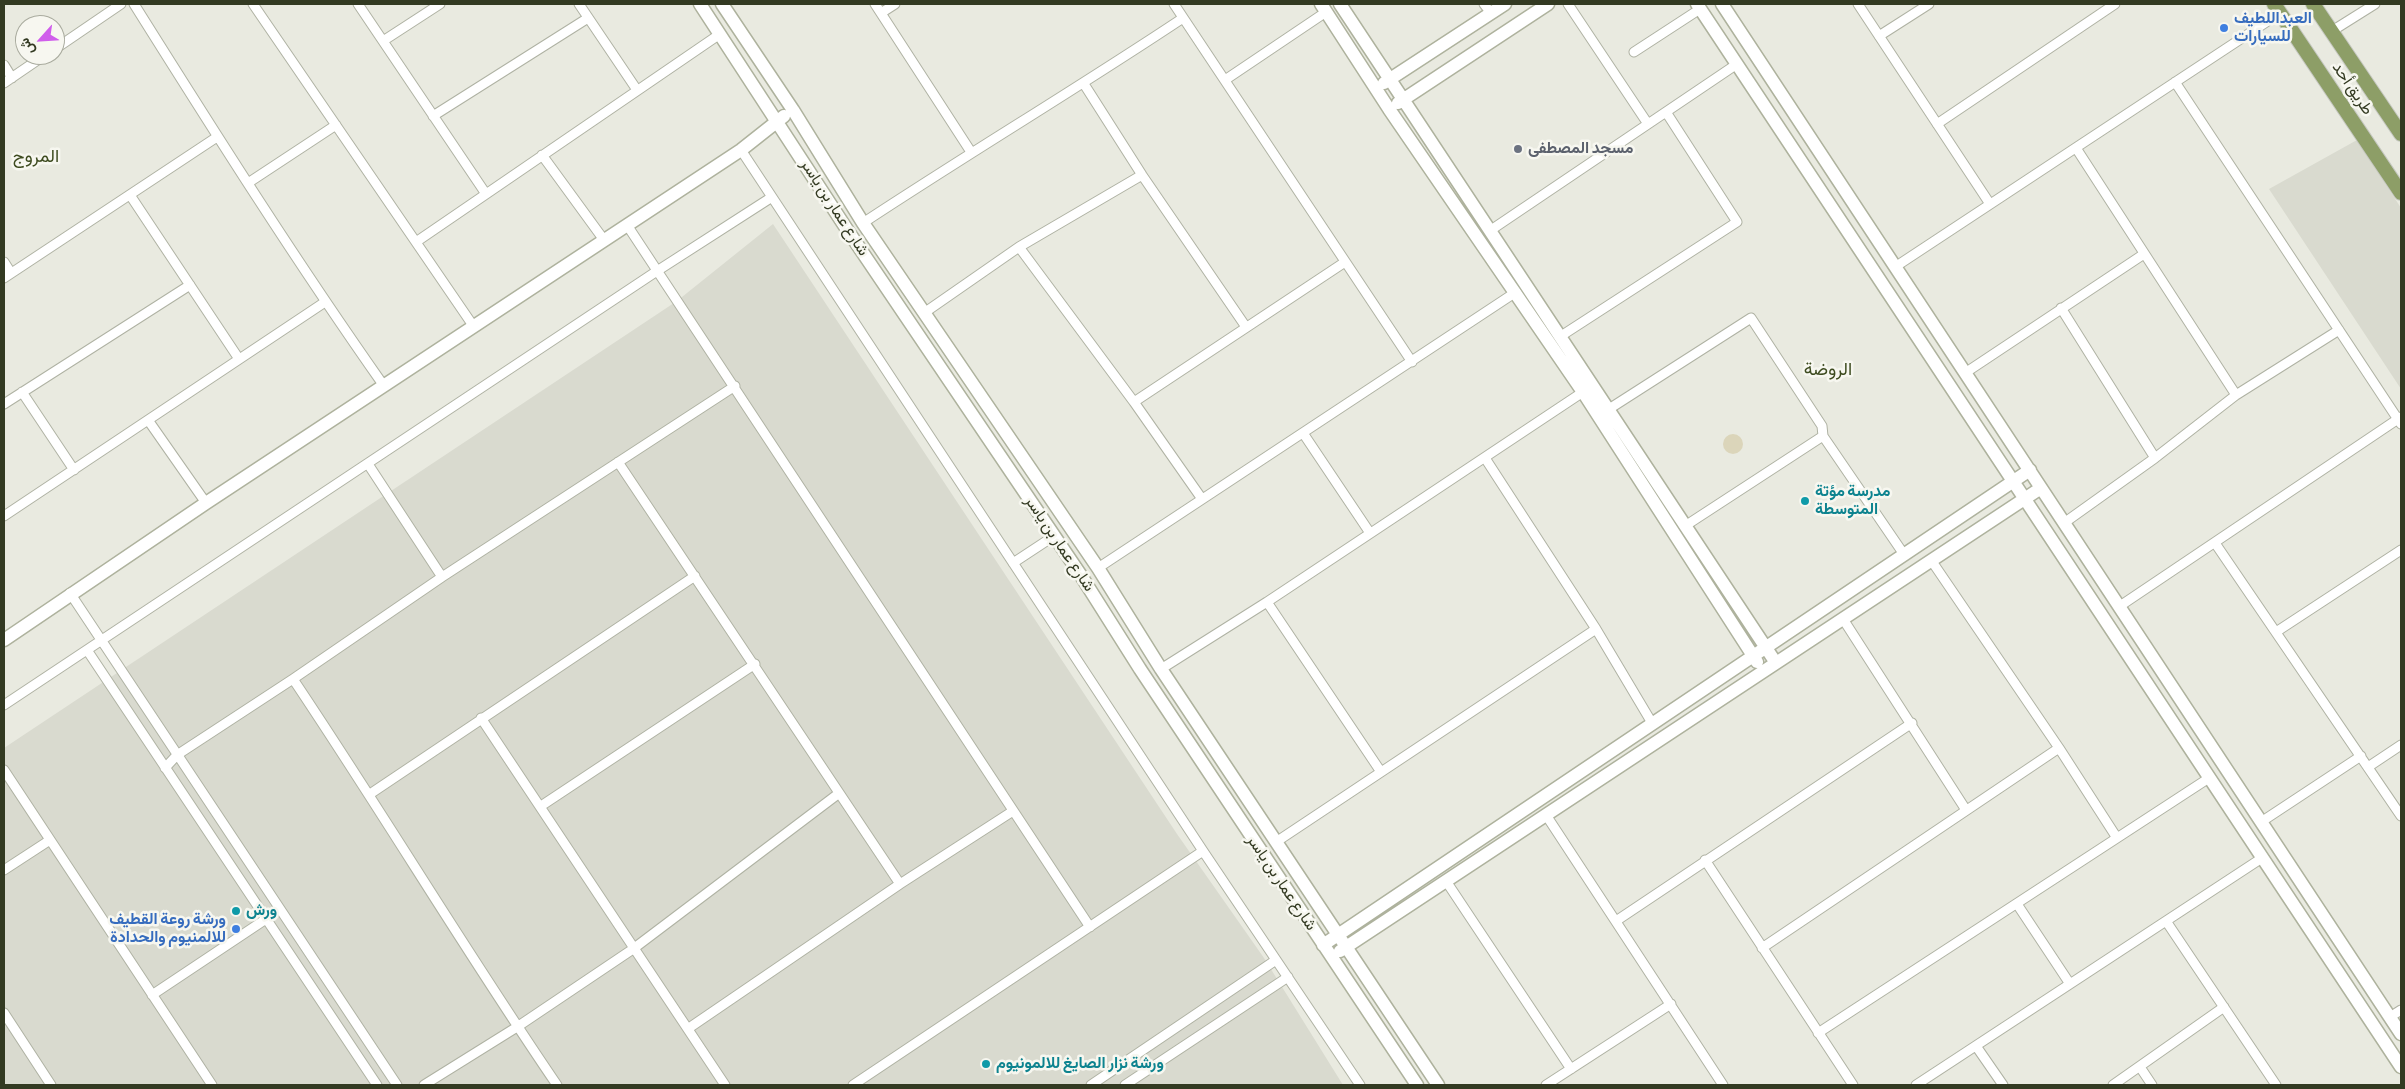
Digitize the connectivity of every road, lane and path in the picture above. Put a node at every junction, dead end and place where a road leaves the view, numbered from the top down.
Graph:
1 (121, 4) edge
2 (134, 4) edge
3 (254, 4) edge
4 (358, 4) edge
5 (440, 4) edge
6 (579, 4) edge
7 (700, 4) edge
8 (722, 4) edge
9 (875, 4) edge
10 (895, 4) edge
11 (1174, 4) edge
12 (1340, 4) edge
13 (1505, 4) edge
14 (1548, 4) edge
15 (1568, 4) edge
16 (1858, 4) edge
17 (1929, 4) edge
18 (2115, 4) edge
19 (2313, 4) edge
20 (2375, 4) edge
21 (1725, 5) edge
22 (1699, 6) edge
23 (1323, 8) edge
24 (1487, 8) edge
25 (2277, 8) edge
26 (881, 13) junction
27 (588, 18) junction
28 (1183, 18) junction
29 (2332, 31) junction
30 (720, 34) junction
31 (1879, 36) junction
32 (65, 41) edge
33 (383, 41) junction
34 (1634, 52) dead end
35 (1736, 64) junction
36 (4, 65) edge
37 (31, 65) edge
38 (12, 78) junction
39 (1390, 79) junction
40 (1225, 80) junction
41 (2175, 82) junction
42 (4, 83) edge
43 (1084, 84) junction
44 (1376, 89) junction
45 (637, 90) junction
46 (1404, 99) junction
47 (1389, 109) junction
48 (792, 110) junction
49 (1666, 112) junction
50 (433, 116) junction
51 (777, 120) junction
52 (1648, 124) junction
53 (1937, 124) junction
54 (336, 125) junction
55 (2401, 134) edge
56 (217, 137) junction
57 (2076, 148) junction
58 (741, 150) junction
59 (971, 152) junction
60 (542, 155) junction
61 (1142, 175) junction
62 (248, 183) junction
63 (2401, 193) edge
64 (486, 194) junction
65 (130, 195) junction
66 (772, 197) junction
67 (1990, 204) junction
68 (863, 223) junction
69 (627, 225) junction
70 (1491, 230) junction
71 (604, 240) junction
72 (416, 242) junction
73 (1019, 247) junction
74 (2144, 254) junction
75 (4, 262) edge
76 (1345, 262) junction
77 (1895, 266) junction
78 (657, 271) junction
79 (8, 276) edge
80 (190, 285) junction
81 (1516, 292) junction
82 (325, 302) junction
83 (2061, 308) junction
84 (924, 313) junction
85 (474, 327) junction
86 (1246, 327) junction
87 (2339, 330) junction
88 (1561, 336) junction
89 (239, 359) junction
90 (1412, 362) junction
91 (1965, 373) junction
92 (384, 386) junction
93 (735, 386) junction
94 (22, 392) junction
95 (1583, 392) junction
96 (2236, 395) junction
97 (1134, 402) junction
98 (4, 404) edge
99 (1609, 409) junction
100 (148, 420) junction
101 (2400, 420) edge
102 (1303, 433) junction
103 (1823, 436) junction
104 (1485, 458) junction
105 (2155, 458) junction
106 (618, 462) junction
107 (368, 464) junction
108 (74, 470) junction
109 (2030, 470) junction
110 (2012, 480) junction
111 (2041, 488) junction
112 (1202, 499) junction
113 (2024, 499) junction
114 (206, 503) junction
115 (4, 516) edge
116 (2064, 523) junction
117 (1685, 526) junction
118 (1370, 534) junction
119 (1054, 536) junction
120 (2215, 543) junction
121 (2401, 550) edge
122 (1904, 554) junction
123 (1931, 560) junction
124 (1013, 564) junction
125 (1098, 568) junction
126 (695, 576) junction
127 (442, 577) junction
128 (70, 593) junction
129 (1267, 602) junction
130 (2120, 606) junction
131 (1843, 618) junction
132 (1596, 629) junction
133 (2276, 632) junction
134 (4, 640) edge
135 (101, 640) junction
136 (1765, 647) junction
137 (87, 650) junction
138 (1752, 656) junction
139 (1776, 663) junction
140 (755, 664) junction
141 (1161, 669) junction
142 (1763, 671) junction
143 (293, 679) junction
144 (4, 705) edge
145 (480, 718) junction
146 (1652, 723) junction
147 (1912, 723) junction
148 (2401, 745) edge
149 (2059, 748) junction
150 (2361, 756) junction
151 (175, 757) junction
152 (164, 766) junction
153 (2368, 767) junction
154 (4, 770) edge
155 (1380, 772) junction
156 (2209, 778) junction
157 (370, 794) junction
158 (838, 794) junction
159 (541, 806) junction
160 (1966, 810) junction
161 (1013, 811) junction
162 (1546, 815) junction
163 (2401, 816) edge
164 (2262, 822) junction
165 (2117, 838) junction
166 (50, 840) junction
167 (1276, 842) junction
168 (1203, 851) junction
169 (2262, 858) junction
170 (1705, 860) junction
171 (4, 870) edge
172 (1446, 881) junction
173 (900, 884) junction
174 (2017, 904) junction
175 (266, 919) junction
176 (1616, 921) junction
177 (2166, 921) junction
178 (1090, 927) junction
179 (1337, 935) junction
180 (1323, 944) junction
181 (1346, 947) junction
182 (1762, 948) junction
183 (633, 949) junction
184 (1331, 957) junction
185 (1276, 960) junction
186 (1288, 977) junction
187 (2070, 984) junction
188 (152, 995) junction
189 (1671, 1004) junction
190 (2224, 1007) junction
191 (2401, 1010) edge
192 (4, 1013) edge
193 (2390, 1017) junction
194 (517, 1027) junction
195 (689, 1028) junction
196 (1818, 1033) junction
197 (2401, 1034) edge
198 (1976, 1046) junction
199 (2140, 1067) junction
200 (2401, 1067) edge
201 (1571, 1069) junction
202 (52, 1085) edge
203 (212, 1085) edge
204 (377, 1085) edge
205 (398, 1085) edge
206 (424, 1085) edge
207 (557, 1085) edge
208 (725, 1085) edge
209 (853, 1085) edge
210 (1091, 1085) edge
211 (1125, 1085) edge
212 (1360, 1085) edge
213 (1417, 1085) edge
214 (1438, 1085) edge
215 (1546, 1085) edge
216 (1723, 1085) edge
217 (1853, 1085) edge
218 (1916, 1085) edge
219 (2003, 1085) edge
220 (2113, 1085) edge
221 (2152, 1085) edge
222 (2276, 1085) edge

1 - 32 street
2 - 56 street
3 - 54 street
4 - 33 street
5 - 33 street
6 - 27 street
7 - 30 street, شارع عمار بن ياسر
8 - 48 street, شارع عمار بن ياسر
9 - 26 street
10 - 26 street
11 - 28 street
12 - 39 street
13 - 24 street
14 - 46 street
15 - 52 street
16 - 31 street
17 - 31 street
18 - 53 street
19 - 29 main road, طريق أحد
20 - 29 street
21 - 77 street
22 - 34 street
22 - 35 street
23 - 40 street
23 - 44 street
24 - 39 street
25 - 41 street
25 - 63 main road, طريق أحد
26 - 59 street
27 - 45 street
27 - 50 street
28 - 40 street
28 - 43 street
29 - 55 main road, طريق أحد
30 - 45 street
30 - 51 street, شارع عمار بن ياسر
31 - 53 street
33 - 50 street
35 - 49 street
35 - 110 street
36 - 38 street
37 - 38 street
38 - 42 street
39 - 44 street
39 - 46 street
40 - 76 street
41 - 57 street
41 - 87 street
43 - 59 street
43 - 61 street
44 - 47 street
45 - 60 street
46 - 47 street
46 - 70 street
47 - 81 street
48 - 51 street
48 - 68 street, شارع عمار بن ياسر
49 - 52 street
49 - 88 street
50 - 64 street
51 - 58 street
51 - 119 street, شارع عمار بن ياسر
52 - 70 street
53 - 67 street
54 - 62 street
54 - 72 street
56 - 62 street
56 - 65 street
57 - 67 street
57 - 74 street
58 - 66 street
58 - 69 street
59 - 68 street
60 - 64 street
60 - 71 street
61 - 73 street
61 - 86 street
62 - 82 street
64 - 72 street
65 - 79 street
65 - 80 street
66 - 78 street
66 - 124 street
67 - 77 street
68 - 84 street, شارع عمار بن ياسر
69 - 71 street
69 - 78 street
70 - 88 street
71 - 85 street
72 - 85 street
73 - 84 street
73 - 97 street
74 - 83 street
74 - 96 street
75 - 79 street
76 - 86 street
76 - 90 street
77 - 91 street
78 - 93 street
78 - 107 street
80 - 89 street
80 - 94 street
81 - 90 street
81 - 95 street
82 - 89 street
82 - 92 street
83 - 91 street
83 - 105 street
84 - 125 street, شارع عمار بن ياسر
85 - 92 street
86 - 97 street
87 - 96 street
87 - 101 street
88 - 99 street
89 - 100 street
90 - 102 street
91 - 109 street
92 - 114 street
93 - 106 street
93 - 161 street
94 - 98 street
94 - 108 street
95 - 104 street
95 - 138 street
96 - 105 street
97 - 112 street
99 - 103 street
99 - 117 street
100 - 108 street
100 - 114 street
101 - 120 street
102 - 112 street
102 - 118 street
103 - 117 street
103 - 122 street
104 - 118 street
104 - 132 street
105 - 116 street
106 - 126 street
106 - 127 street
107 - 127 street
107 - 135 street
108 - 115 street
109 - 110 street
109 - 111 street
110 - 113 street
110 - 122 street
111 - 113 street
111 - 116 street
112 - 125 street
113 - 123 street
113 - 156 street
114 - 128 street
116 - 130 street
117 - 136 street
118 - 129 street
119 - 124 street
119 - 180 street, شارع عمار بن ياسر
120 - 130 street
120 - 133 street
121 - 133 street
122 - 136 street
123 - 131 street
123 - 149 street
124 - 168 street
125 - 141 street, شارع عمار بن ياسر
126 - 140 street
126 - 145 street
127 - 143 street
128 - 134 street
128 - 135 street
129 - 141 street
129 - 155 street
130 - 164 street
131 - 139 street
131 - 147 street
132 - 146 street
132 - 155 street
133 - 150 street
135 - 137 street
135 - 151 street
136 - 138 street
136 - 139 street
137 - 144 street
137 - 152 street
138 - 142 street
138 - 146 street
139 - 142 street
140 - 158 street
140 - 159 street
141 - 167 street, شارع عمار بن ياسر
142 - 162 street
143 - 151 street
143 - 157 street
145 - 157 street
145 - 159 street
146 - 179 street
147 - 160 street
147 - 170 street
148 - 153 street
149 - 160 street
149 - 165 street
150 - 153 street
150 - 164 street
151 - 152 street
151 - 205 street
152 - 175 street
153 - 163 street
154 - 166 street
155 - 167 street
156 - 165 street
156 - 169 street
157 - 194 street
158 - 173 street
158 - 183 street
159 - 183 street
160 - 182 street
161 - 173 street
161 - 178 street
162 - 172 street
162 - 176 street
164 - 193 street
165 - 174 street
166 - 171 street
166 - 188 street
167 - 179 street, شارع عمار بن ياسر
168 - 178 street
168 - 185 street
169 - 177 street
169 - 200 street
170 - 176 street
170 - 182 street
172 - 181 street
172 - 201 street
173 - 195 street
174 - 187 street
174 - 196 street
175 - 188 street
175 - 204 street
176 - 189 street
177 - 187 street
177 - 190 street
178 - 209 street
179 - 180 street
179 - 181 street, شارع عمار بن ياسر
180 - 184 street, شارع عمار بن ياسر
181 - 184 street
181 - 214 street, شارع عمار بن ياسر
182 - 196 street
183 - 194 street
183 - 195 street
184 - 213 street, شارع عمار بن ياسر
185 - 186 street
185 - 210 street
186 - 211 street
186 - 212 street
187 - 198 street
188 - 203 street
189 - 201 street
189 - 216 street
190 - 199 street
190 - 222 street
191 - 193 street
192 - 202 street
193 - 197 street
194 - 206 street
194 - 207 street
195 - 208 street
196 - 217 street
198 - 218 street
198 - 219 street
199 - 220 street
199 - 221 street
201 - 215 street

